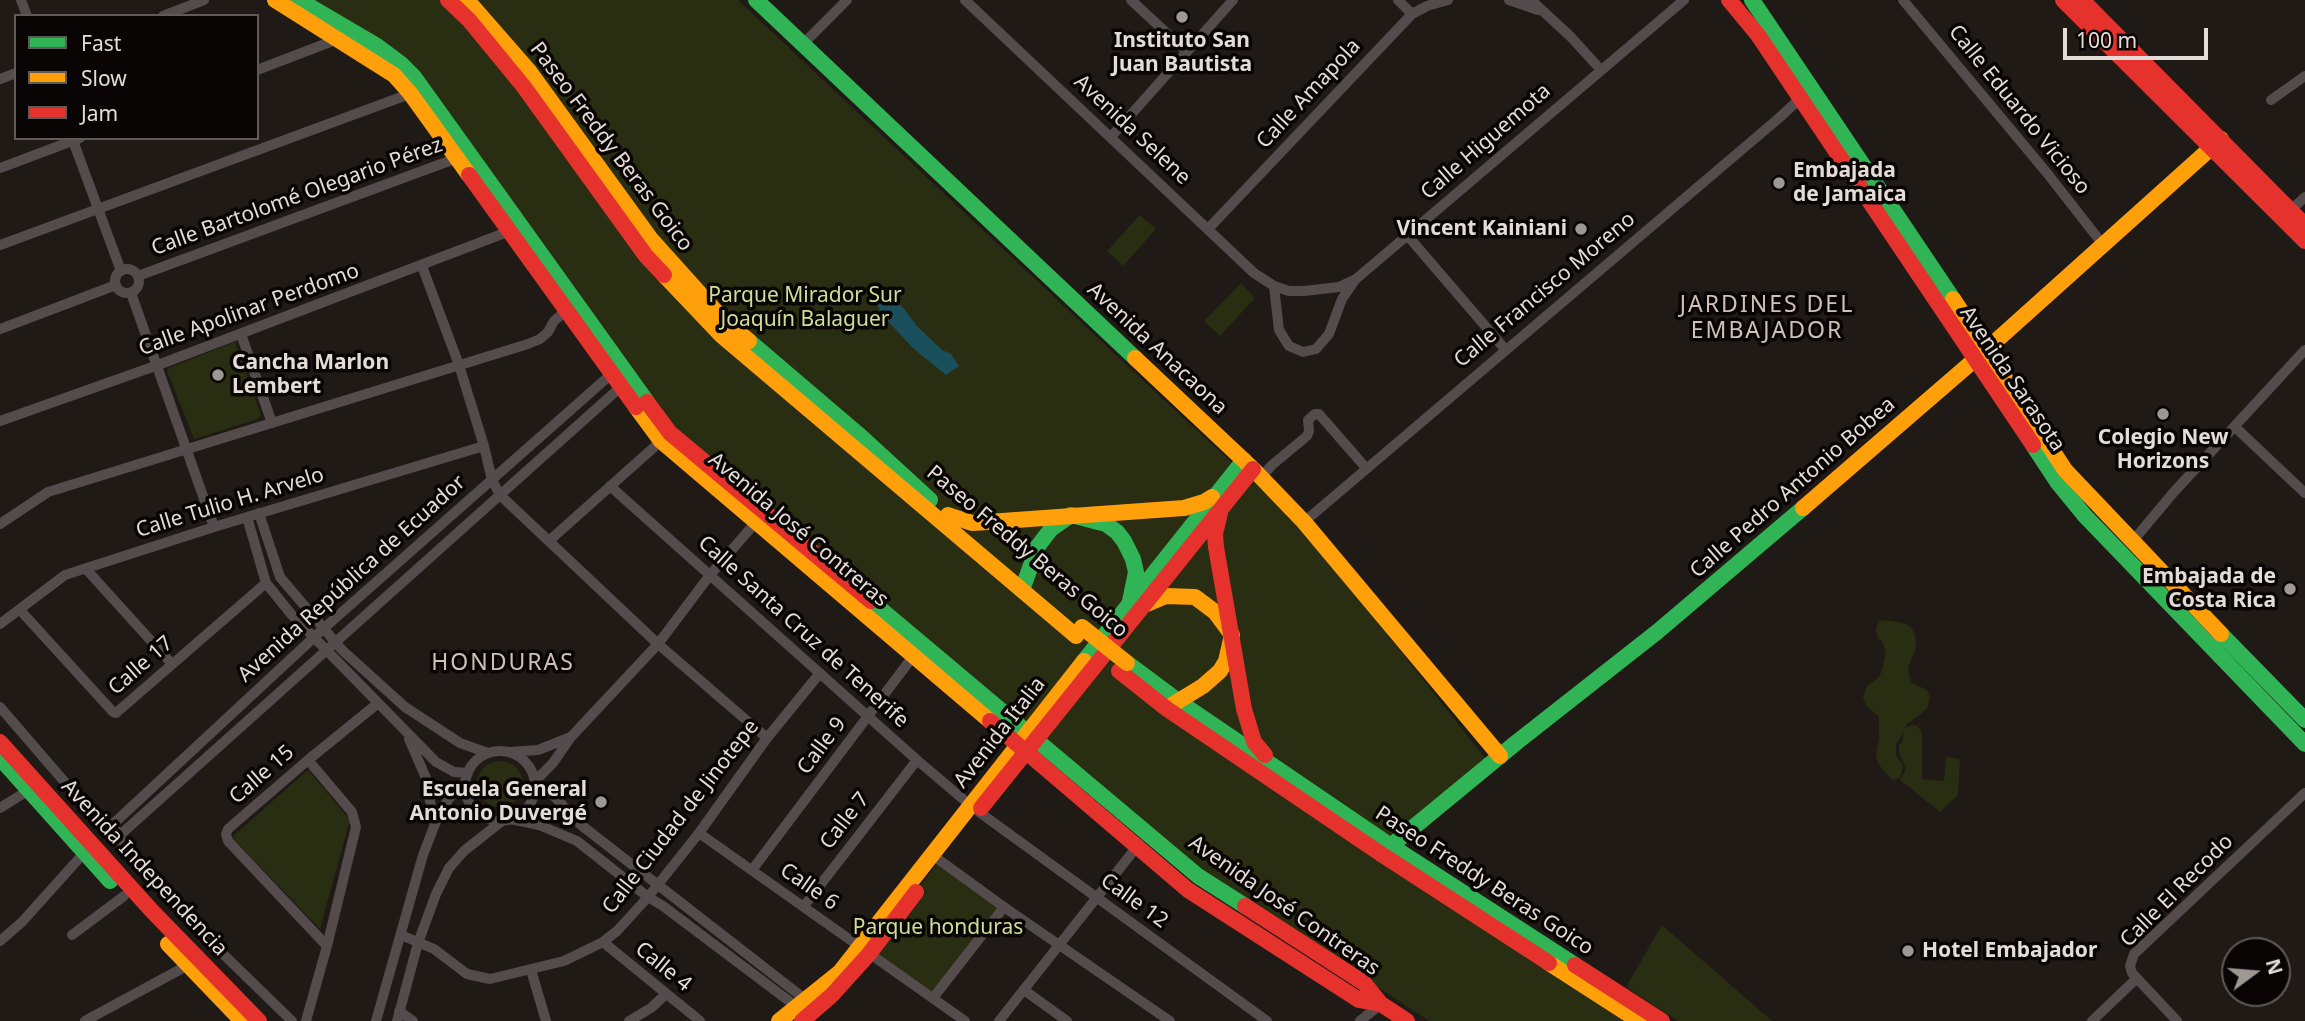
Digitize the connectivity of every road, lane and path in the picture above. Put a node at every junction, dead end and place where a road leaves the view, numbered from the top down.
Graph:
1 (204, 0) edge
2 (275, 0) edge
3 (299, 0) edge
4 (448, 0) edge
5 (467, 0) edge
6 (756, 0) edge
7 (846, 0) edge
8 (965, 0) edge
9 (1131, 0) edge
10 (1233, 0) edge
11 (1398, 0) edge
12 (1448, 0) edge
13 (1509, 0) edge
14 (1531, 0) edge
15 (1684, 0) edge
16 (1729, 0) edge
17 (1752, 0) edge
18 (1903, 0) edge
19 (2063, 0) edge
20 (2082, 0) edge
21 (1412, 13) junction
22 (168, 14) edge
23 (1546, 14) junction
24 (338, 39) junction
25 (804, 44) junction
26 (1187, 52) junction
27 (259, 69) edge
28 (1600, 69) junction
29 (2305, 76) edge
30 (417, 91) junction
31 (1806, 93) junction
32 (2271, 100) dead end
33 (1111, 137) junction
34 (72, 140) edge
35 (75, 140) edge
36 (2216, 143) junction
37 (463, 156) junction
38 (0, 168) edge
39 (2305, 197) edge
40 (98, 208) junction
41 (2291, 210) junction
42 (2305, 225) edge
43 (1208, 229) junction
44 (510, 232) junction
45 (1407, 235) junction
46 (2305, 242) edge
47 (0, 245) edge
48 (2104, 246) junction
49 (422, 266) junction
50 (121, 271) junction
51 (138, 276) junction
52 (1356, 279) junction
53 (116, 285) junction
54 (1274, 286) junction
55 (1304, 291) joint
56 (131, 293) junction
57 (567, 310) junction
58 (0, 329) edge
59 (241, 334) junction
60 (1505, 349) junction
61 (1987, 349) junction
62 (2305, 350) edge
63 (1973, 360) junction
64 (158, 365) junction
65 (459, 365) junction
66 (622, 376) junction
67 (0, 421) edge
68 (272, 423) junction
69 (2235, 427) junction
70 (661, 441) junction
71 (484, 446) junction
72 (186, 449) junction
73 (1366, 468) junction
74 (1253, 469) junction
75 (492, 480) junction
76 (610, 486) junction
77 (2305, 493) edge
78 (500, 495) junction
79 (1221, 497) junction
80 (259, 513) junction
81 (948, 515) junction
82 (1071, 515) junction
83 (247, 517) junction
84 (1, 521) edge
85 (756, 522) junction
86 (1304, 522) junction
87 (214, 527) junction
88 (550, 540) junction
89 (2132, 542) junction
90 (86, 569) junction
91 (710, 575) junction
92 (266, 583) junction
93 (1024, 584) junction
94 (1135, 605) junction
95 (20, 610) junction
96 (0, 624) edge
97 (318, 633) junction
98 (1232, 635) junction
99 (659, 644) junction
100 (331, 647) junction
101 (918, 650) junction
102 (172, 664) junction
103 (820, 673) junction
104 (377, 704) junction
105 (1172, 705) junction
106 (0, 707) edge
107 (868, 716) junction
108 (2305, 720) edge
109 (399, 726) junction
110 (571, 737) junction
111 (767, 738) junction
112 (0, 742) edge
113 (1027, 742) junction
114 (2305, 744) edge
115 (508, 752) junction
116 (488, 753) junction
117 (1500, 757) junction
118 (0, 758) edge
119 (308, 760) junction
120 (917, 760) junction
121 (1279, 769) junction
122 (467, 778) junction
123 (535, 782) junction
124 (29, 790) junction
125 (2305, 793) edge
126 (0, 808) edge
127 (974, 808) junction
128 (506, 820) junction
129 (106, 824) junction
130 (435, 824) junction
131 (531, 824) junction
132 (699, 833) junction
133 (75, 834) junction
134 (120, 835) junction
135 (482, 836) junction
136 (1143, 839) junction
137 (122, 848) junction
138 (1386, 850) junction
139 (85, 853) junction
140 (936, 857) junction
141 (752, 870) junction
142 (111, 874) junction
143 (657, 885) junction
144 (124, 896) junction
145 (648, 897) junction
146 (1096, 898) junction
147 (804, 906) junction
148 (1004, 907) junction
149 (72, 935) dead end
150 (401, 935) junction
151 (0, 941) edge
152 (603, 942) junction
153 (418, 943) junction
154 (327, 946) junction
155 (1059, 946) junction
156 (865, 950) junction
157 (192, 962) junction
158 (531, 970) junction
159 (1583, 977) junction
160 (2136, 979) junction
161 (1024, 990) junction
162 (666, 994) junction
163 (933, 998) junction
164 (1381, 1004) junction
165 (808, 1012) edge
166 (398, 1016) edge
167 (85, 1021) edge
168 (242, 1021) edge
169 (259, 1021) edge
170 (292, 1021) edge
171 (306, 1021) edge
172 (376, 1021) edge
173 (413, 1021) edge
174 (546, 1021) edge
175 (629, 1021) edge
176 (700, 1021) edge
177 (779, 1021) edge
178 (965, 1021) edge
179 (999, 1021) edge
180 (1067, 1021) edge
181 (1170, 1021) edge
182 (1267, 1021) edge
183 (1360, 1021) edge
184 (1407, 1021) edge
185 (1639, 1021) edge
186 (1662, 1021) edge
187 (2092, 1021) edge
188 (2177, 1021) edge

1 - 22 street
2 - 24 main road, Avenida José Contreras
3 - 30 main road, Avenida José Contreras
4 - 93 main road, Paseo Freddy Beras Goico
5 - 81 main road, Paseo Freddy Beras Goico
6 - 25 main road, Avenida Anacaona
7 - 25 street
8 - 33 street, Avenida Selene
9 - 26 street
10 - 26 street
11 - 21 street
12 - 21 street, Calle Amapola
13 - 23 street
14 - 23 street
15 - 28 street, Calle Higuemota
16 - 31 main road, Avenida Sarasota
17 - 31 main road, Avenida Sarasota
18 - 48 street, Calle Eduardo Vicioso
19 - 36 main road
20 - 36 main road
21 - 43 street, Calle Amapola
23 - 28 street
24 - 27 street
24 - 30 main road, Avenida José Contreras
25 - 74 main road, Avenida Anacaona
26 - 33 street
28 - 45 street, Calle Higuemota
29 - 32 street
30 - 37 main road, Avenida José Contreras
30 - 40 street
31 - 60 street, Calle Francisco Moreno
31 - 61 main road, Avenida Sarasota
31 - 63 main road, Avenida Sarasota
33 - 43 street, Avenida Selene
34 - 38 street
35 - 40 street
36 - 41 main road
36 - 46 main road
36 - 48 main road, Calle Pedro Antonio Bobea
37 - 44 main road, Avenida José Contreras
37 - 51 street, Calle Bartolomé Olegario Pérez
37 - 66 main road, Avenida José Contreras
39 - 41 street
40 - 47 street
40 - 50 street
41 - 42 main road
43 - 54 street, Avenida Selene
44 - 49 street, Calle Apolinar Perdomo
44 - 57 main road, Avenida José Contreras
45 - 52 street, Calle Higuemota
45 - 60 street
48 - 61 main road, Calle Pedro Antonio Bobea
49 - 59 street, Calle Apolinar Perdomo
49 - 65 street
50 - 51 street
50 - 53 street
51 - 56 street
52 - 54 street
52 - 55 street, Calle Higuemota
53 - 56 street
53 - 58 street
54 - 55 street, Avenida Selene
56 - 64 street
57 - 65 street
57 - 66 main road, Avenida José Contreras
59 - 64 street, Calle Apolinar Perdomo
59 - 68 street
60 - 73 street, Calle Francisco Moreno
61 - 63 main road, Calle Pedro Antonio Bobea
61 - 89 main road, Avenida Sarasota
62 - 69 street
63 - 114 main road, Avenida Sarasota
63 - 117 main road, Calle Pedro Antonio Bobea
64 - 67 street, Calle Apolinar Perdomo
64 - 72 street
65 - 68 street
65 - 71 street
66 - 70 main road, Avenida José Contreras
66 - 75 street, Avenida República de Ecuador
66 - 78 street, Avenida República de Ecuador
66 - 101 main road, Avenida José Contreras
68 - 72 street
69 - 77 street
69 - 89 street
70 - 76 street
70 - 85 main road, Avenida José Contreras
71 - 75 street
71 - 80 street, Calle Tulio H. Arvelo
72 - 84 street
72 - 87 street
73 - 74 street
73 - 86 street, Calle Francisco Moreno
74 - 79 main road, Avenida Italia
74 - 86 main road, Avenida Anacaona
75 - 78 street
75 - 97 street, Avenida República de Ecuador
76 - 88 street
76 - 91 street, Calle Santa Cruz de Tenerife
78 - 88 street
78 - 100 street, Avenida República de Ecuador
79 - 82 main road
79 - 94 main road, Avenida Italia
79 - 98 main road
80 - 83 street, Calle Tulio H. Arvelo
80 - 97 street
81 - 82 main road
81 - 93 main road, Paseo Freddy Beras Goico
82 - 93 main road
82 - 94 main road
83 - 87 street, Calle Tulio H. Arvelo
83 - 92 street
85 - 91 street
85 - 101 main road, Avenida José Contreras
86 - 117 main road, Avenida Anacaona
87 - 90 street, Calle Tulio H. Arvelo
88 - 99 street
89 - 108 main road, Avenida Sarasota
90 - 95 street, Calle Tulio H. Arvelo
90 - 102 street
91 - 99 street
91 - 103 street, Calle Santa Cruz de Tenerife
92 - 97 street
92 - 102 street, Calle 17
93 - 105 main road, Paseo Freddy Beras Goico, bridge
94 - 98 main road
94 - 113 main road, Avenida Italia
95 - 96 street, Calle Tulio H. Arvelo
95 - 102 street, Calle 17
97 - 100 street
97 - 129 street, Avenida República de Ecuador
98 - 105 main road
98 - 121 main road
99 - 110 street
99 - 111 street
100 - 104 street
100 - 116 street
100 - 134 street, Avenida República de Ecuador
101 - 107 street, Calle 9
101 - 113 main road, Avenida José Contreras
103 - 107 street, Calle Santa Cruz de Tenerife
103 - 111 street, Calle Ciudad de Jinotepe
104 - 109 street
104 - 119 street, Calle 15
105 - 121 main road, Paseo Freddy Beras Goico
105 - 138 main road, Paseo Freddy Beras Goico
106 - 129 street
107 - 120 street, Calle Santa Cruz de Tenerife
107 - 141 street, Calle 9
109 - 122 street
109 - 130 street
110 - 115 street
110 - 123 street
111 - 132 street, Calle Ciudad de Jinotepe
112 - 133 main road, Avenida Independencia
113 - 127 main road, Avenida Italia
113 - 136 main road, Avenida José Contreras
115 - 116 street
115 - 123 street
116 - 122 street
117 - 138 main road, Calle Pedro Antonio Bobea
118 - 124 main road, Avenida Independencia
119 - 154 street
119 - 154 street, Calle 15
120 - 127 street, Calle Santa Cruz de Tenerife
120 - 147 street, Calle 7
121 - 138 main road, Paseo Freddy Beras Goico
122 - 128 street
122 - 130 street
123 - 128 street
123 - 143 street
124 - 126 street
124 - 133 main road, Avenida Independencia
125 - 160 street, Calle El Recodo
127 - 140 main road, Avenida Italia
127 - 146 street, Calle 12
128 - 131 street
128 - 135 street
129 - 133 street
129 - 134 street
130 - 150 street
131 - 135 street
131 - 145 street
132 - 141 street, Calle 6
132 - 143 street, Calle Ciudad de Jinotepe
133 - 139 main road, Avenida Independencia
133 - 142 main road, Avenida Independencia
134 - 137 street
135 - 153 street
136 - 146 street
136 - 164 main road, Avenida José Contreras
137 - 142 street
137 - 170 street
138 - 159 main road, Paseo Freddy Beras Goico
139 - 142 main road, Avenida Independencia
139 - 151 street
140 - 148 street
140 - 156 main road, Avenida Italia
141 - 147 street, Calle 6
142 - 144 main road, Avenida Independencia
142 - 157 main road, Avenida Independencia
143 - 145 street, Calle Ciudad de Jinotepe
143 - 165 street
144 - 149 street
144 - 157 main road, Avenida Independencia
145 - 152 street, Calle Ciudad de Jinotepe
145 - 165 street
146 - 155 street
146 - 182 street, Calle 12
147 - 156 street, Calle 6
148 - 155 street
148 - 163 street
150 - 153 street, Calle Ciudad de Jinotepe
150 - 172 street
152 - 158 street, Calle Ciudad de Jinotepe
152 - 162 street, Calle 4
153 - 158 street, Calle Ciudad de Jinotepe
153 - 166 street
154 - 171 street
155 - 161 street
155 - 181 street
156 - 163 street, Calle 6
156 - 165 main road, Avenida Italia
157 - 167 street
157 - 168 main road, Avenida Independencia
157 - 169 main road, Avenida Independencia
158 - 174 street
159 - 185 main road, Paseo Freddy Beras Goico
159 - 186 main road, Paseo Freddy Beras Goico
160 - 187 street
160 - 188 street, Calle El Recodo
161 - 179 street
161 - 180 street
162 - 175 street
162 - 176 street, Calle 4
163 - 178 street, Calle 6
164 - 183 street
164 - 184 main road, Avenida José Contreras
165 - 177 main road, Avenida Italia
166 - 173 street

